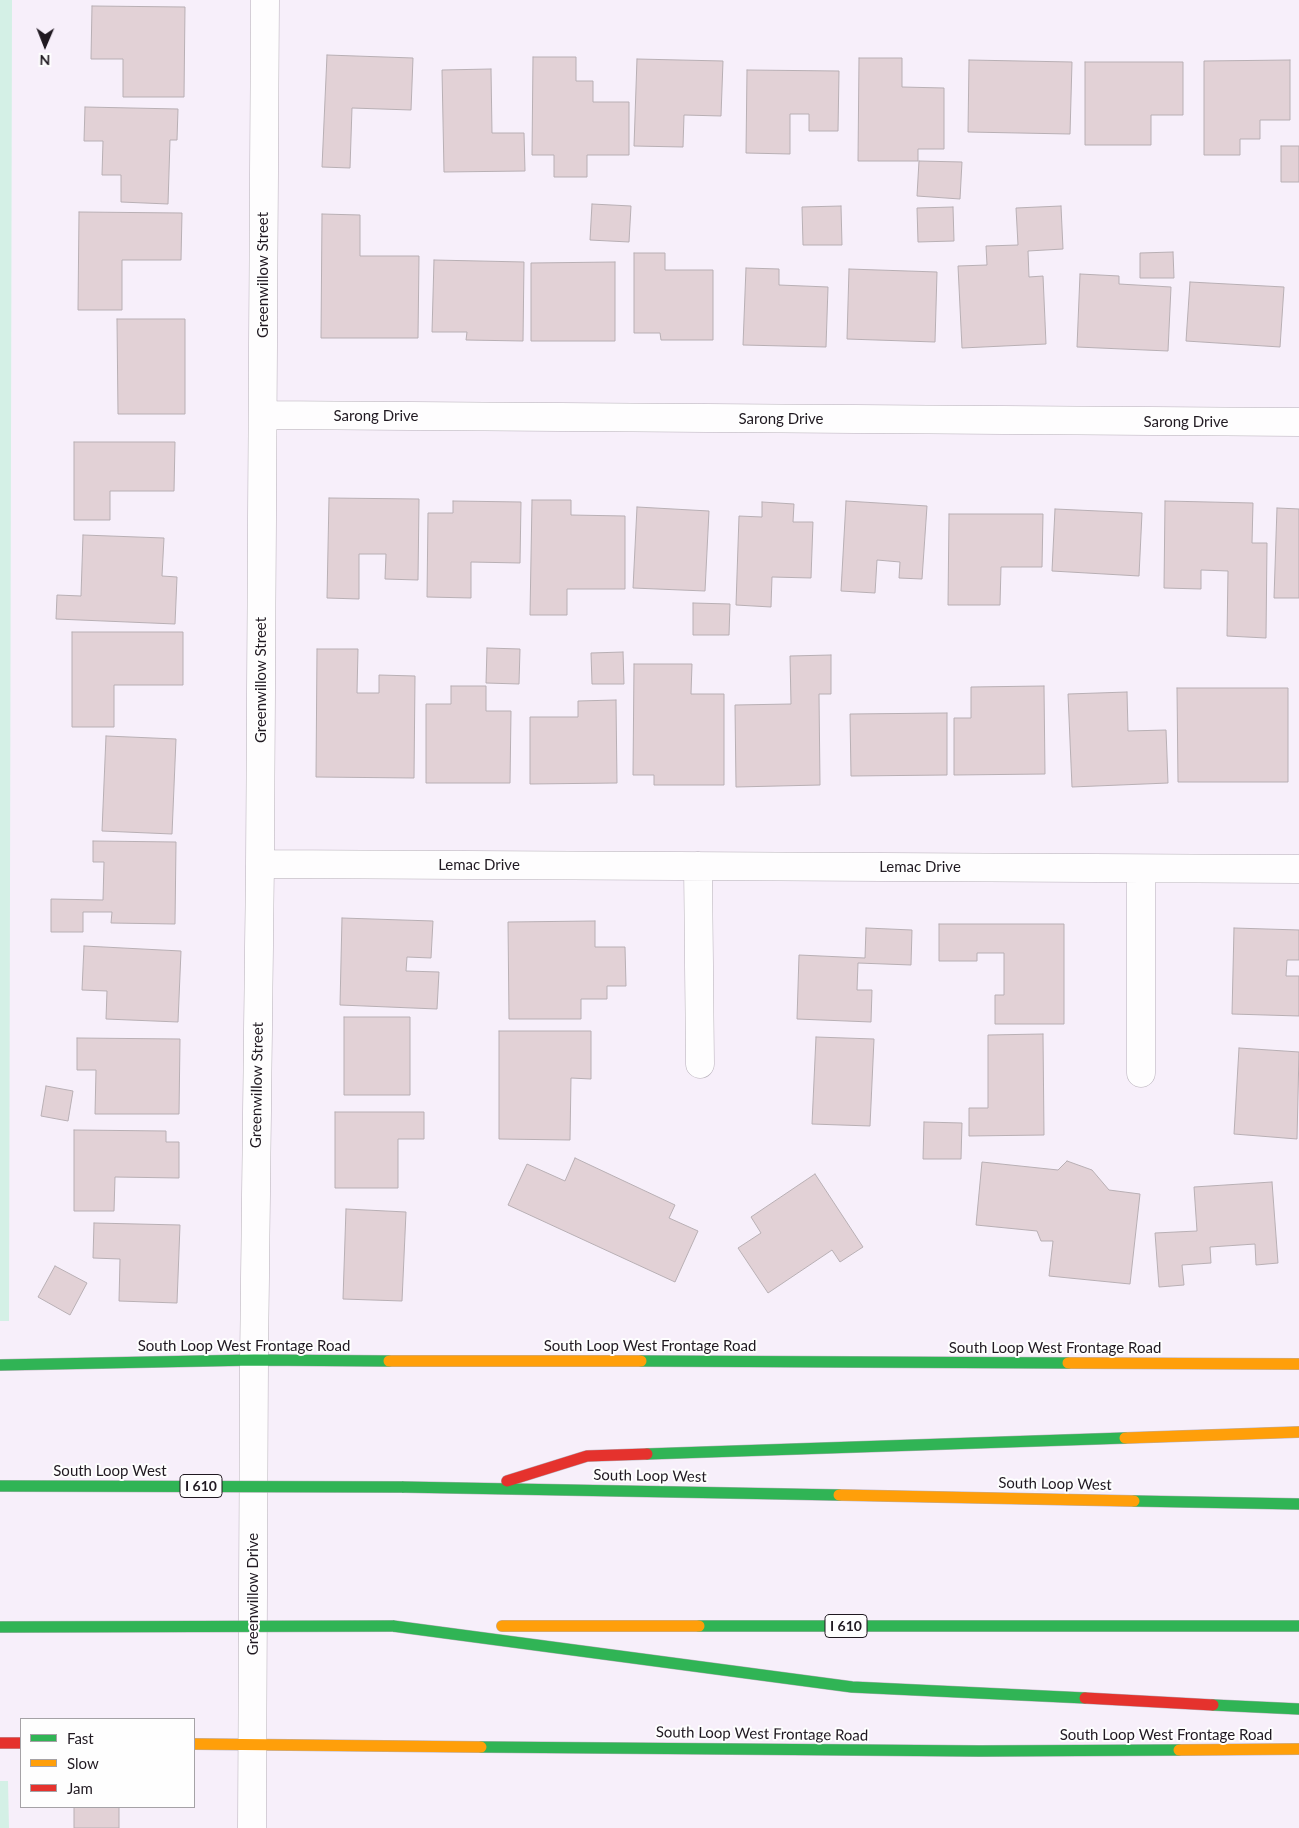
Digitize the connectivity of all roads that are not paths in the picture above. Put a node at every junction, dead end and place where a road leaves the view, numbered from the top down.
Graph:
1 (265, 0) edge
2 (262, 416) junction
3 (1299, 422) edge
4 (260, 864) junction
5 (698, 866) junction
6 (1141, 869) junction
7 (1299, 869) edge
8 (700, 1064) dead end
9 (1141, 1073) dead end
10 (254, 1360) junction
11 (1299, 1364) edge
12 (0, 1365) edge
13 (1299, 1432) edge
14 (0, 1486) edge
15 (486, 1488) junction
16 (1299, 1504) edge
17 (392, 1626) junction
18 (1299, 1626) edge
19 (0, 1627) edge
20 (1299, 1709) edge
21 (0, 1743) edge
22 (20, 1743) edge
23 (195, 1744) edge
24 (252, 1744) junction
25 (1299, 1749) edge
26 (252, 1828) edge

1 - 2 street, Greenwillow Street
2 - 3 street, Sarong Drive
2 - 4 street, Greenwillow Street
4 - 5 street, Lemac Drive
4 - 10 street, Greenwillow Street
5 - 6 street, Lemac Drive
5 - 8 street
6 - 7 street, Lemac Drive
6 - 9 street
10 - 11 main road, South Loop West Frontage Road
10 - 12 main road, South Loop West Frontage Road
10 - 24 street, Greenwillow Drive
13 - 15 main road
14 - 15 main road, South Loop West / I 610, bridge
15 - 16 main road, South Loop West / I 610
17 - 18 main road, I 610
17 - 19 main road, I 610, bridge
17 - 20 main road
21 - 22 main road
23 - 24 main road, South Loop West Frontage Road
24 - 25 main road, South Loop West Frontage Road
24 - 26 street, Greenwillow Drive

